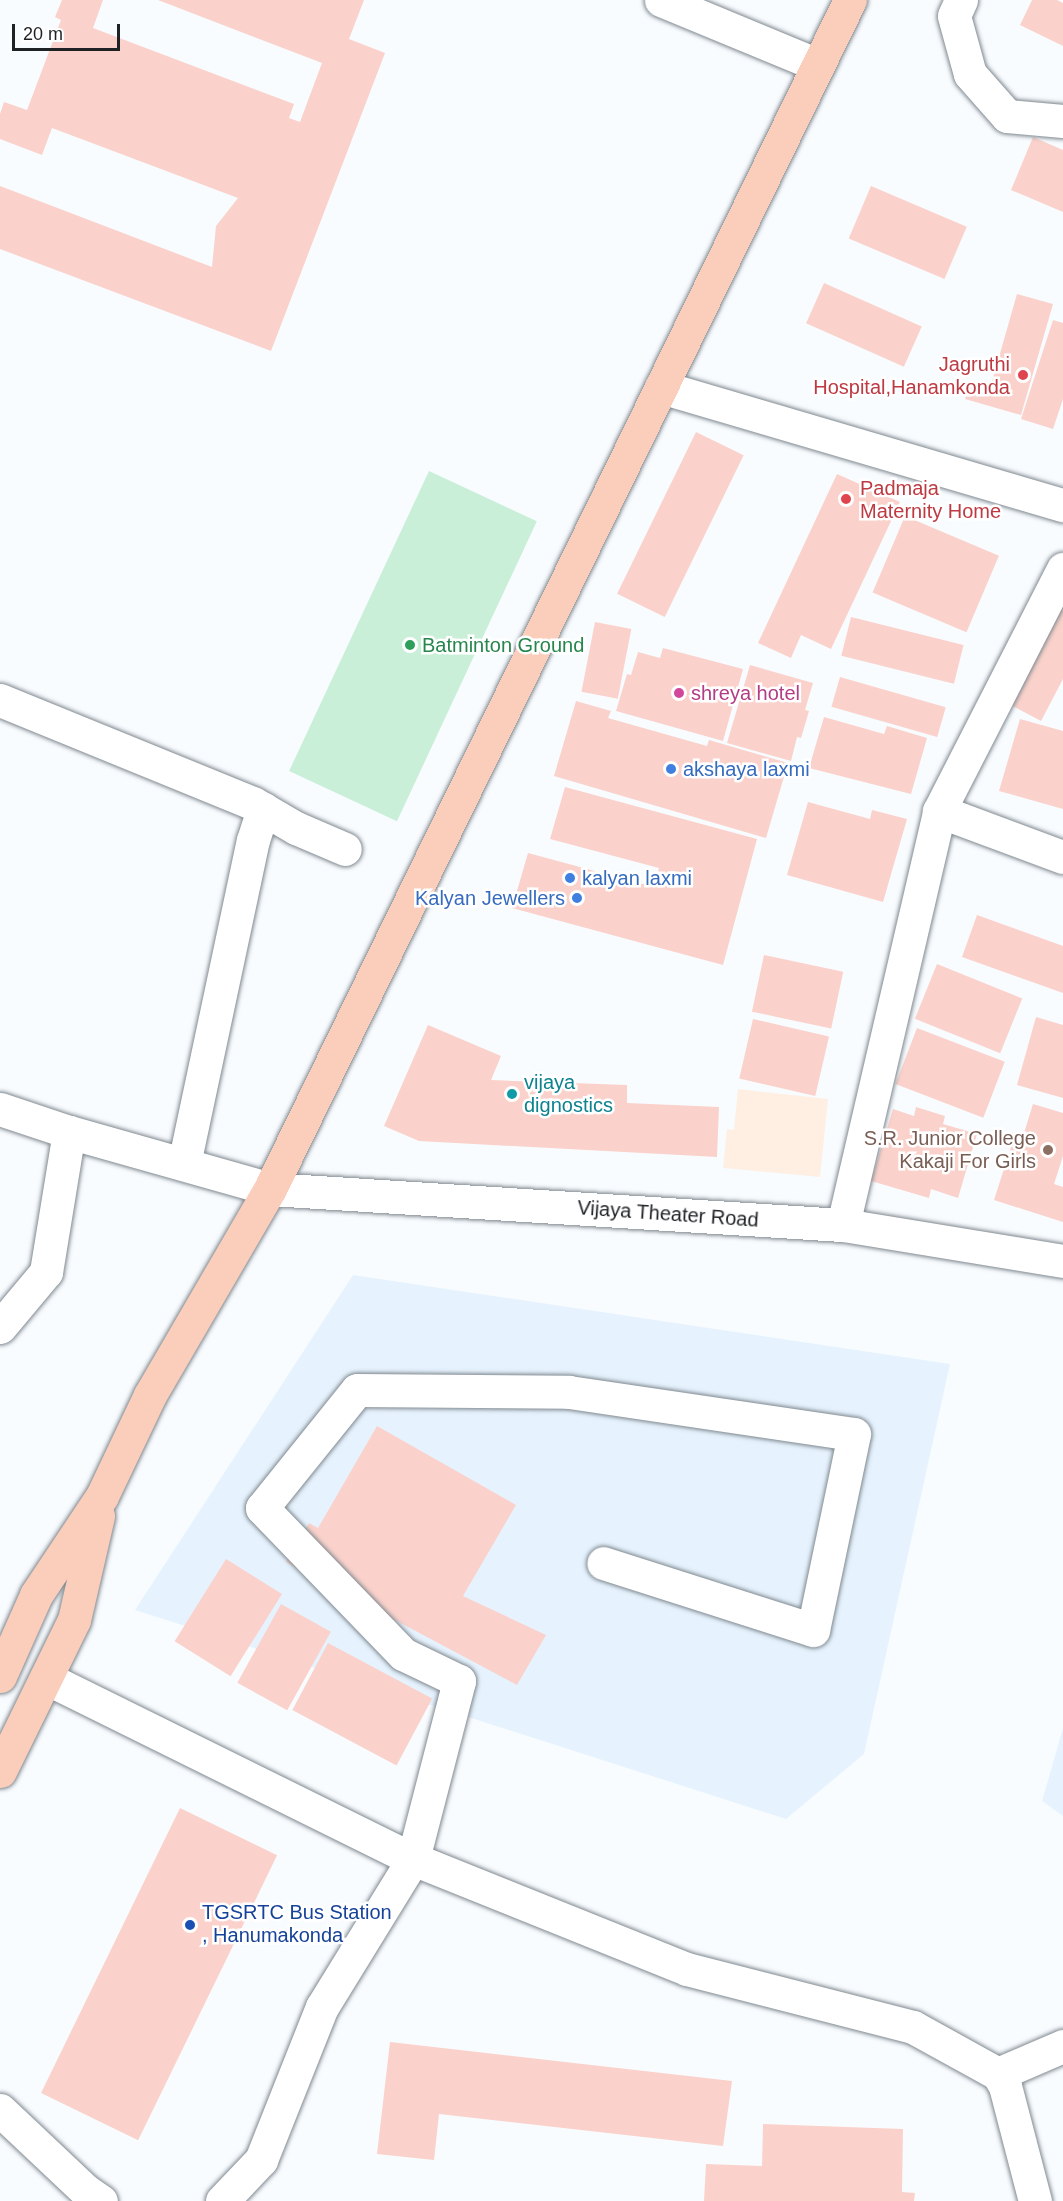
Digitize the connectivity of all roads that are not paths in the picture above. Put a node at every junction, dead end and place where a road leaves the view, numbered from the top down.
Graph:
1 (661, 0) edge
2 (850, 0) edge
3 (961, 0) edge
4 (818, 65) junction
5 (1063, 121) edge
6 (661, 387) junction
7 (1063, 505) edge
8 (1063, 569) edge
9 (0, 700) edge
10 (263, 809) junction
11 (939, 811) junction
12 (345, 849) dead end
13 (1063, 857) edge
14 (0, 1109) edge
15 (69, 1132) junction
16 (184, 1164) junction
17 (270, 1189) junction
18 (843, 1225) junction
19 (1063, 1261) edge
20 (0, 1327) edge
21 (102, 1496) junction
22 (603, 1563) dead end
23 (0, 1676) edge
24 (46, 1678) junction
25 (0, 1771) edge
26 (413, 1859) junction
27 (1063, 2046) edge
28 (998, 2074) junction
29 (0, 2110) edge
30 (101, 2201) edge
31 (222, 2201) edge
32 (1035, 2201) edge

1 - 4 street
2 - 4 main road
3 - 5 street
4 - 6 main road
6 - 7 street
6 - 17 main road
8 - 11 street
9 - 10 street
10 - 12 street
10 - 16 street
11 - 13 street
11 - 18 street
14 - 15 street, Vijaya Theater Road
15 - 16 street, Vijaya Theater Road
15 - 20 street
16 - 17 street, Vijaya Theater Road
17 - 18 street, Vijaya Theater Road
17 - 21 main road
18 - 19 street, Vijaya Theater Road
21 - 23 main road
21 - 24 main road
22 - 26 street
24 - 25 main road
24 - 26 street
26 - 28 street
26 - 31 street
27 - 28 street
28 - 32 street
29 - 30 street

